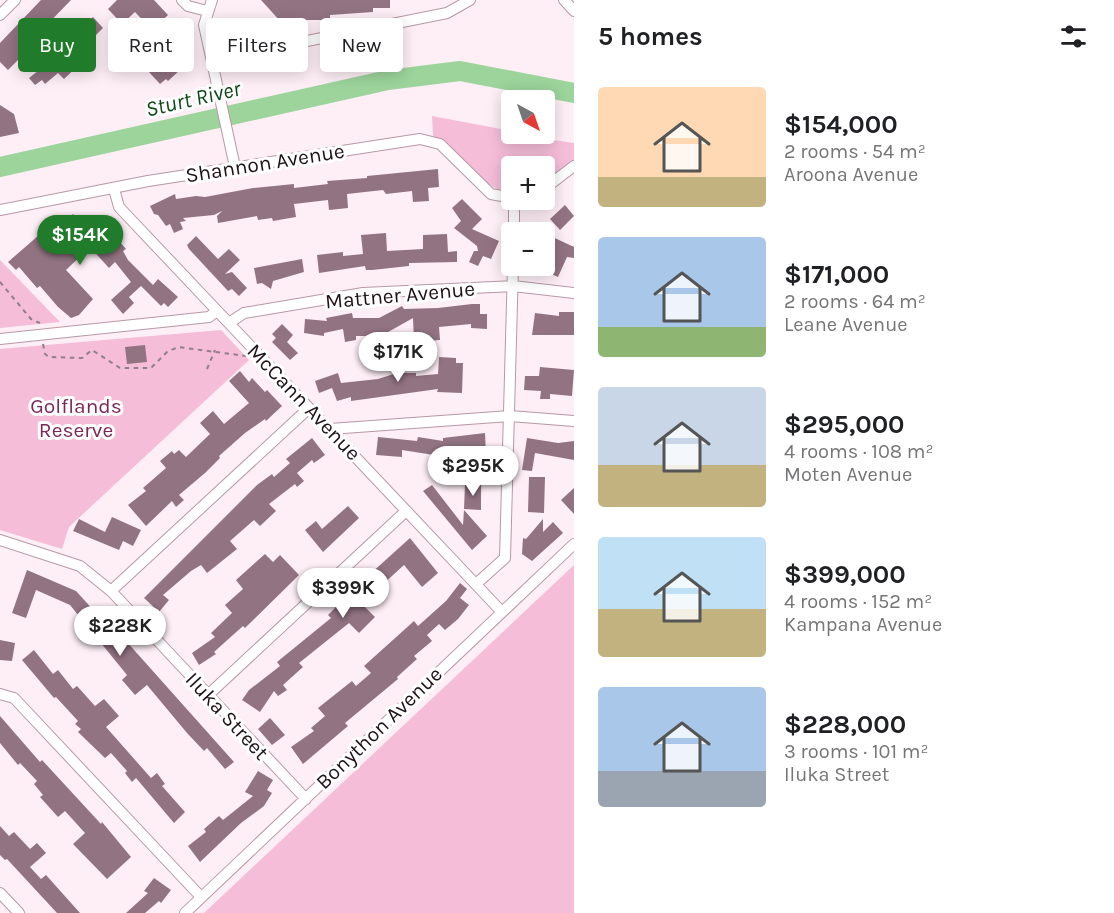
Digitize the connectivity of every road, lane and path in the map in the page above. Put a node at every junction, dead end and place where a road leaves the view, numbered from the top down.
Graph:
1 (15, 0) edge
2 (182, 0) edge
3 (212, 0) edge
4 (470, 0) edge
5 (564, 0) edge
6 (2, 9) edge
7 (207, 11) junction
8 (574, 11) edge
9 (206, 34) edge
10 (308, 41) edge
11 (214, 72) edge
12 (574, 166) edge
13 (235, 168) junction
14 (555, 181) edge
15 (114, 189) junction
16 (501, 196) edge
17 (0, 210) edge
18 (513, 276) edge
19 (0, 282) edge
20 (513, 286) junction
21 (574, 293) edge
22 (217, 311) junction
23 (40, 323) dead end
24 (229, 323) junction
25 (0, 339) edge
26 (42, 343) dead end
27 (215, 350) junction
28 (246, 356) dead end
29 (207, 369) dead end
30 (309, 408) junction
31 (510, 416) junction
32 (574, 421) edge
33 (330, 429) junction
34 (406, 511) junction
35 (0, 540) edge
36 (574, 544) edge
37 (476, 584) junction
38 (111, 591) junction
39 (501, 611) junction
40 (0, 694) edge
41 (207, 696) junction
42 (306, 799) junction
43 (0, 893) edge
44 (201, 897) junction
45 (19, 913) edge
46 (185, 913) edge

1 - 6 street
2 - 7 street
3 - 7 street
4 - 10 street
5 - 8 street
7 - 9 street
11 - 13 street
12 - 14 street
13 - 15 street, Shannon Avenue
13 - 16 street, Shannon Avenue
15 - 17 street, Shannon Avenue
15 - 22 street, McCann Avenue
18 - 20 street
19 - 23 path
20 - 21 street, Mattner Avenue
20 - 24 street, Mattner Avenue
20 - 31 street
22 - 24 street, McCann Avenue
22 - 25 street
24 - 30 street, McCann Avenue
26 - 27 path
27 - 28 path
27 - 29 path
30 - 33 street, McCann Avenue
30 - 38 street
31 - 32 street
31 - 33 street
31 - 37 street
33 - 34 street, McCann Avenue
34 - 37 street, McCann Avenue
34 - 41 street
35 - 38 street, Iluka Street
36 - 39 street, Bonython Avenue
37 - 39 street, McCann Avenue
38 - 41 street, Iluka Street
39 - 42 street, Bonython Avenue
40 - 44 street
41 - 42 street, Iluka Street
42 - 44 street, Bonython Avenue
43 - 45 street
44 - 46 street, Bonython Avenue

